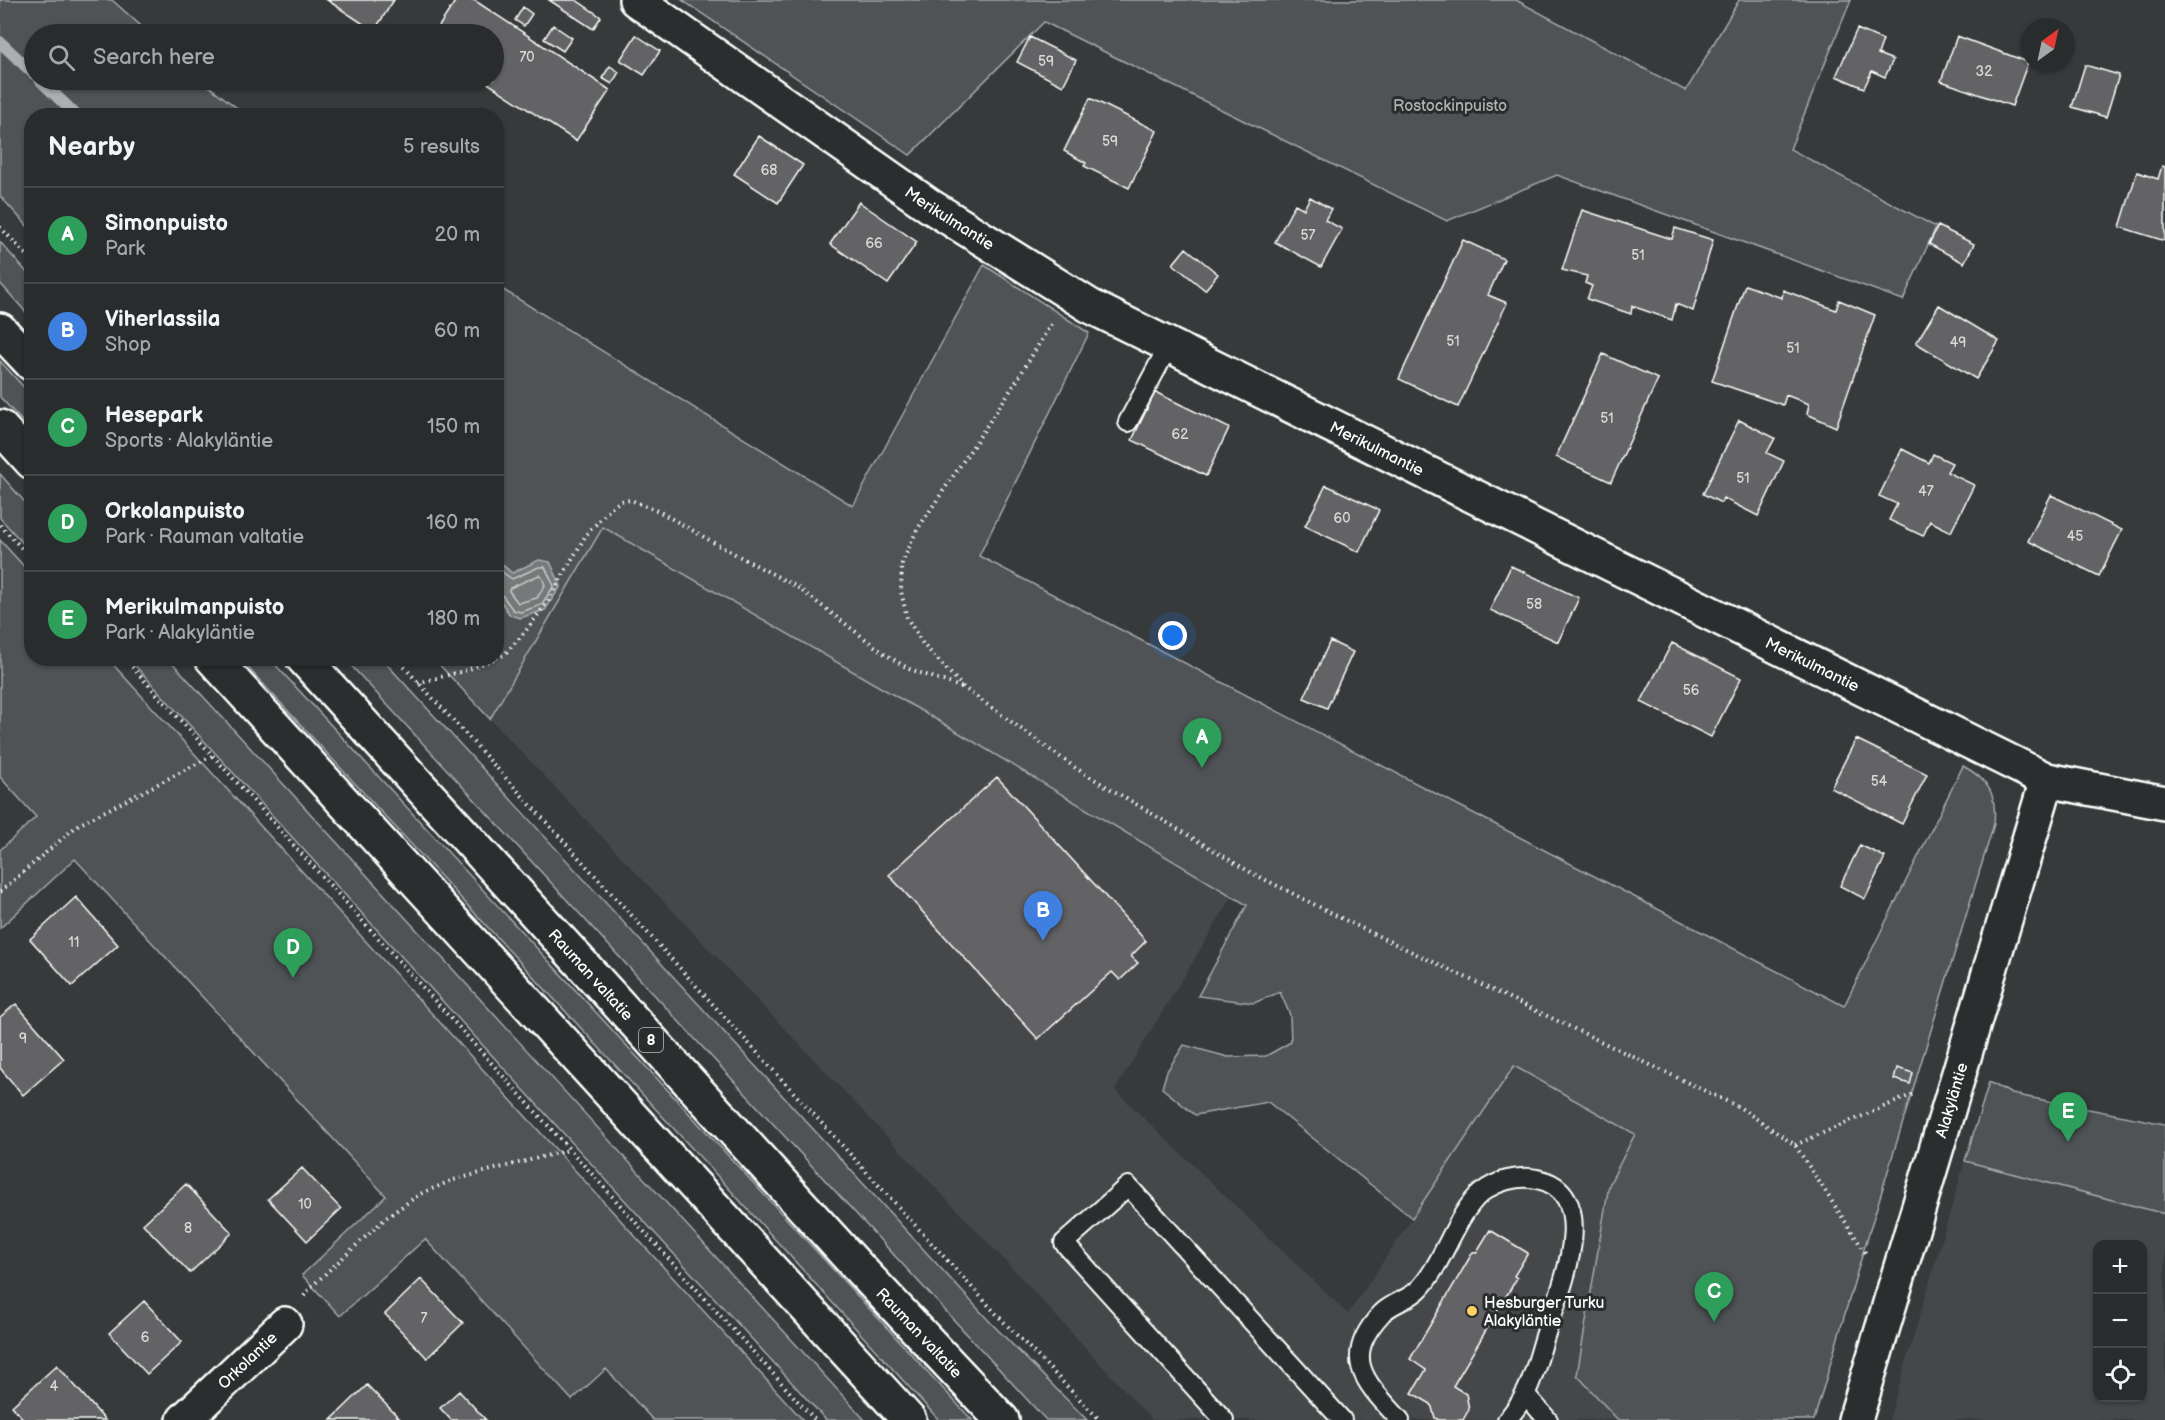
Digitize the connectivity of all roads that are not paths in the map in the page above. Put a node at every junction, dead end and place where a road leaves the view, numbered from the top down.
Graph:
1 (636, 0) edge
2 (0, 330) edge
3 (1169, 345) junction
4 (24, 356) edge
5 (1128, 422) dead end
6 (0, 428) edge
7 (24, 454) edge
8 (219, 666) edge
9 (310, 666) edge
10 (2047, 780) junction
11 (2165, 803) edge
12 (285, 1324) road end
13 (1526, 1394) junction
14 (184, 1420) edge
15 (909, 1420) edge
16 (1002, 1420) edge
17 (1224, 1420) edge
18 (1342, 1420) edge
19 (1400, 1420) edge
20 (1507, 1420) edge
21 (1548, 1420) edge
22 (1855, 1420) edge

1 - 3 main road, Merikulmantie
2 - 4 main road
3 - 5 lane
3 - 10 main road, Merikulmantie
6 - 7 main road
8 - 15 main road
9 - 16 main road, Rauman valtatie / 8
10 - 11 main road, Merikulmantie
10 - 22 main road, Alakyläntie
12 - 14 main road, Orkolantie
13 - 19 lane
13 - 20 lane
13 - 21 lane
17 - 18 lane

